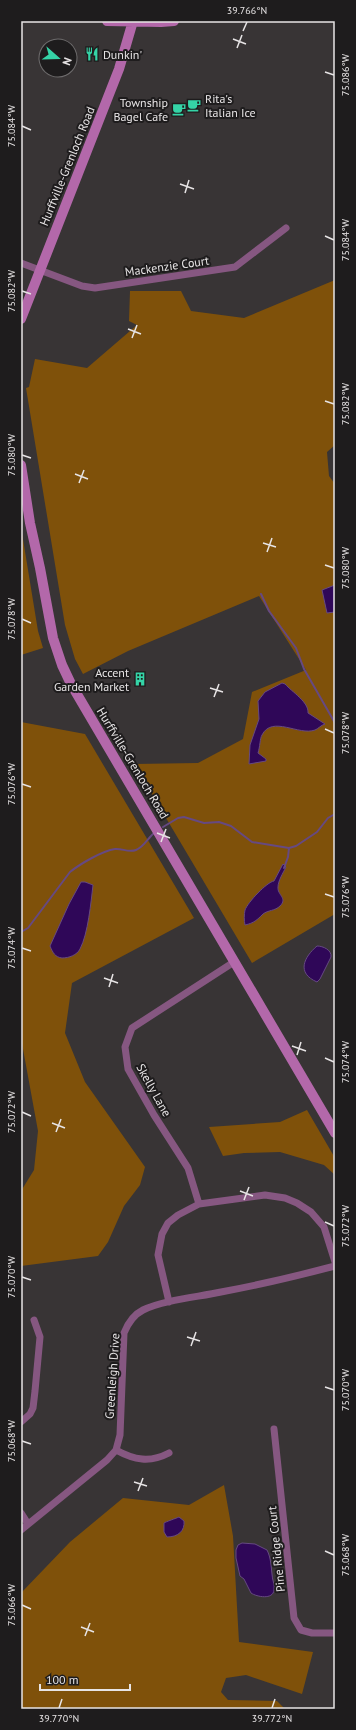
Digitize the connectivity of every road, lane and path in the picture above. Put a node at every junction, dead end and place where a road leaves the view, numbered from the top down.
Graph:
1 (107, 21) edge
2 (174, 21) edge
3 (133, 22) edge
4 (286, 228) dead end
5 (21, 263) edge
6 (40, 270) junction
7 (21, 319) edge
8 (21, 465) edge
9 (234, 962) junction
10 (335, 1134) edge
11 (199, 1204) junction
12 (335, 1262) edge
13 (335, 1266) edge
14 (169, 1302) junction
15 (34, 1320) dead end
16 (21, 1422) edge
17 (274, 1430) dead end
18 (116, 1450) junction
19 (169, 1453) dead end
20 (21, 1513) edge
21 (28, 1524) junction
22 (21, 1530) edge
23 (335, 1633) edge

1 - 3 main road
2 - 3 main road
3 - 6 main road, Hurffville-Grenloch Road
4 - 6 street, Mackenzie Court
5 - 6 street, Mackenzie Court
6 - 7 main road, Hurffville-Grenloch Road
8 - 9 main road, Hurffville-Grenloch Road
9 - 10 main road, Hurffville-Grenloch Road
9 - 11 street, Skelly Lane
11 - 12 street
11 - 14 street
13 - 14 street, Greenleigh Drive
14 - 18 street, Greenleigh Drive
15 - 16 street
17 - 23 street, Pine Ridge Court
18 - 19 street
18 - 21 street
20 - 21 street
21 - 22 street

